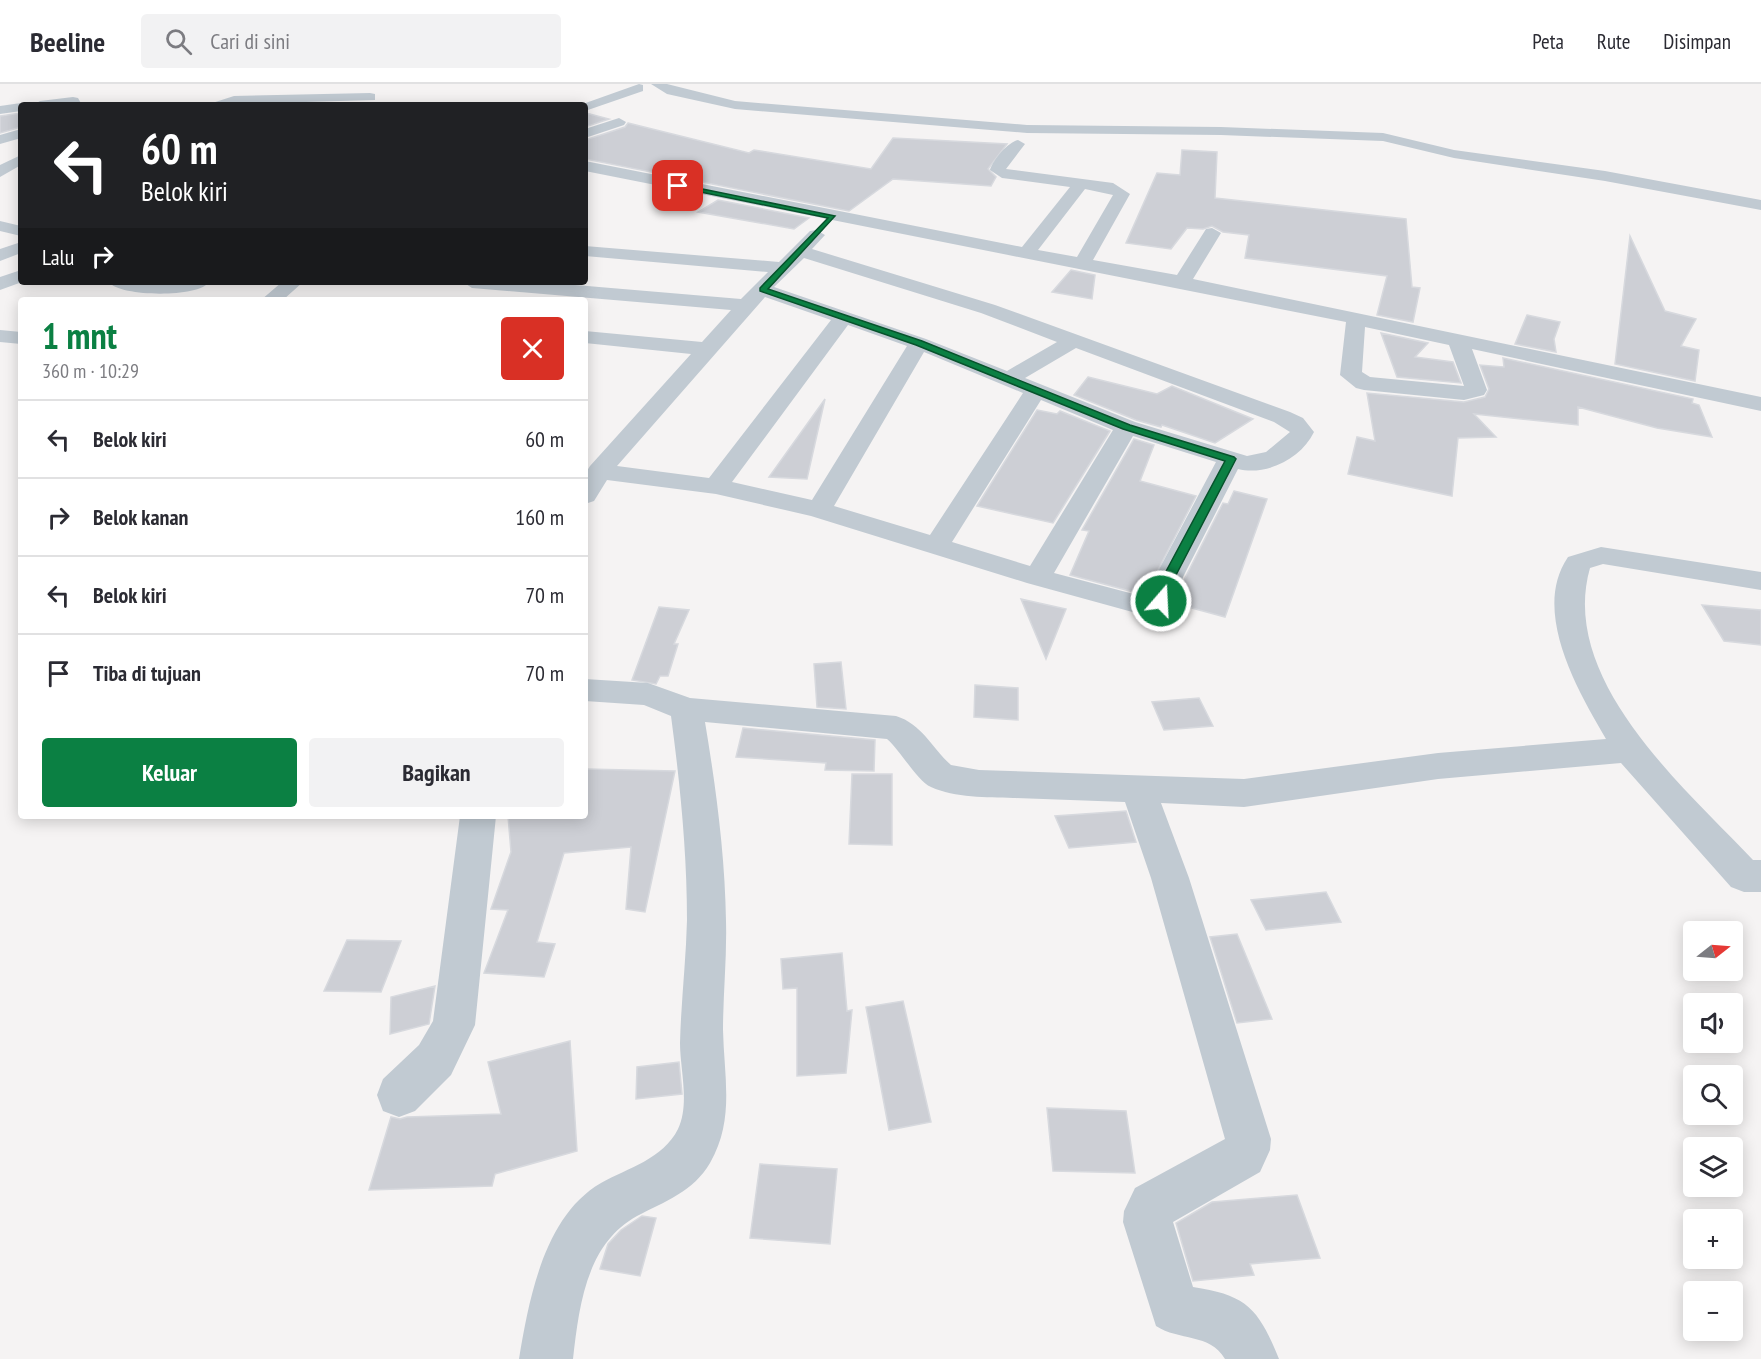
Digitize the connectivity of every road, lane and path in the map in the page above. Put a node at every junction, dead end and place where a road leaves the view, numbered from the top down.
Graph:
1 (241, 84) edge
2 (657, 84) edge
3 (74, 86) dead end
4 (639, 88) dead end
5 (367, 90) edge
6 (227, 100) junction
7 (74, 102) edge
8 (221, 102) edge
9 (382, 102) edge
10 (588, 106) edge
11 (18, 107) edge
12 (0, 110) edge
13 (619, 122) dead end
14 (18, 124) edge
15 (0, 126) edge
16 (588, 133) edge
17 (18, 134) edge
18 (0, 140) edge
19 (1018, 144) dead end
20 (18, 159) edge
21 (18, 160) edge
22 (0, 163) edge
23 (588, 167) edge
24 (0, 172) edge
25 (1081, 183) junction
26 (1761, 205) edge
27 (833, 217) junction
28 (0, 226) edge
29 (18, 230) edge
30 (1212, 233) dead end
31 (18, 248) edge
32 (801, 250) junction
33 (588, 251) edge
34 (1026, 254) junction
35 (0, 256) edge
36 (1082, 263) junction
37 (784, 268) junction
38 (18, 277) edge
39 (1182, 282) junction
40 (0, 284) edge
41 (132, 285) edge
42 (194, 285) edge
43 (290, 285) edge
44 (505, 285) edge
45 (517, 285) edge
46 (763, 290) junction
47 (174, 294) edge
48 (275, 297) edge
49 (491, 297) edge
50 (746, 305) junction
51 (843, 318) junction
52 (1356, 319) junction
53 (0, 336) edge
54 (588, 337) edge
55 (18, 338) edge
56 (1075, 340) junction
57 (1458, 340) junction
58 (919, 343) junction
59 (707, 349) junction
60 (1008, 379) junction
61 (1035, 391) junction
62 (1756, 403) edge
63 (1761, 424) edge
64 (1127, 427) junction
65 (1230, 459) junction
66 (599, 471) junction
67 (716, 486) junction
68 (588, 491) edge
69 (819, 510) junction
70 (937, 545) junction
71 (1037, 577) junction
72 (1761, 581) edge
73 (588, 690) edge
74 (686, 709) junction
75 (1629, 750) junction
76 (1138, 789) junction
77 (478, 819) edge
78 (1761, 876) edge
79 (399, 1095) dead end
80 (546, 1359) edge
81 (1252, 1359) edge

1 - 6 street
2 - 26 street
3 - 7 street
4 - 10 street
5 - 6 street
5 - 9 street
6 - 8 street
11 - 12 street
13 - 16 street
14 - 15 street
17 - 18 street
19 - 25 street
20 - 22 street
21 - 24 street
23 - 27 street
25 - 34 street
25 - 36 street
27 - 32 street
27 - 34 street
28 - 29 street
30 - 39 street
31 - 35 street
32 - 37 street
32 - 56 street
33 - 37 street
34 - 36 street
36 - 39 street
37 - 46 street
38 - 40 street
39 - 52 street
41 - 47 street
42 - 47 street
43 - 48 street
44 - 49 street
45 - 50 street
46 - 50 street
46 - 51 street
50 - 59 street
51 - 58 street
51 - 67 street
52 - 57 street
52 - 57 street
53 - 55 street
54 - 59 street
56 - 60 street
56 - 65 street
57 - 62 street
58 - 60 street
58 - 69 street
59 - 66 street
60 - 61 street
61 - 64 street
61 - 70 street
62 - 63 street
64 - 65 street
64 - 71 street
65 - 71 street
66 - 67 street
66 - 68 street
67 - 69 street
69 - 70 street
70 - 71 street
72 - 75 street
73 - 74 street
74 - 76 street
74 - 80 street
75 - 76 street
75 - 78 street
76 - 81 street
77 - 79 street

